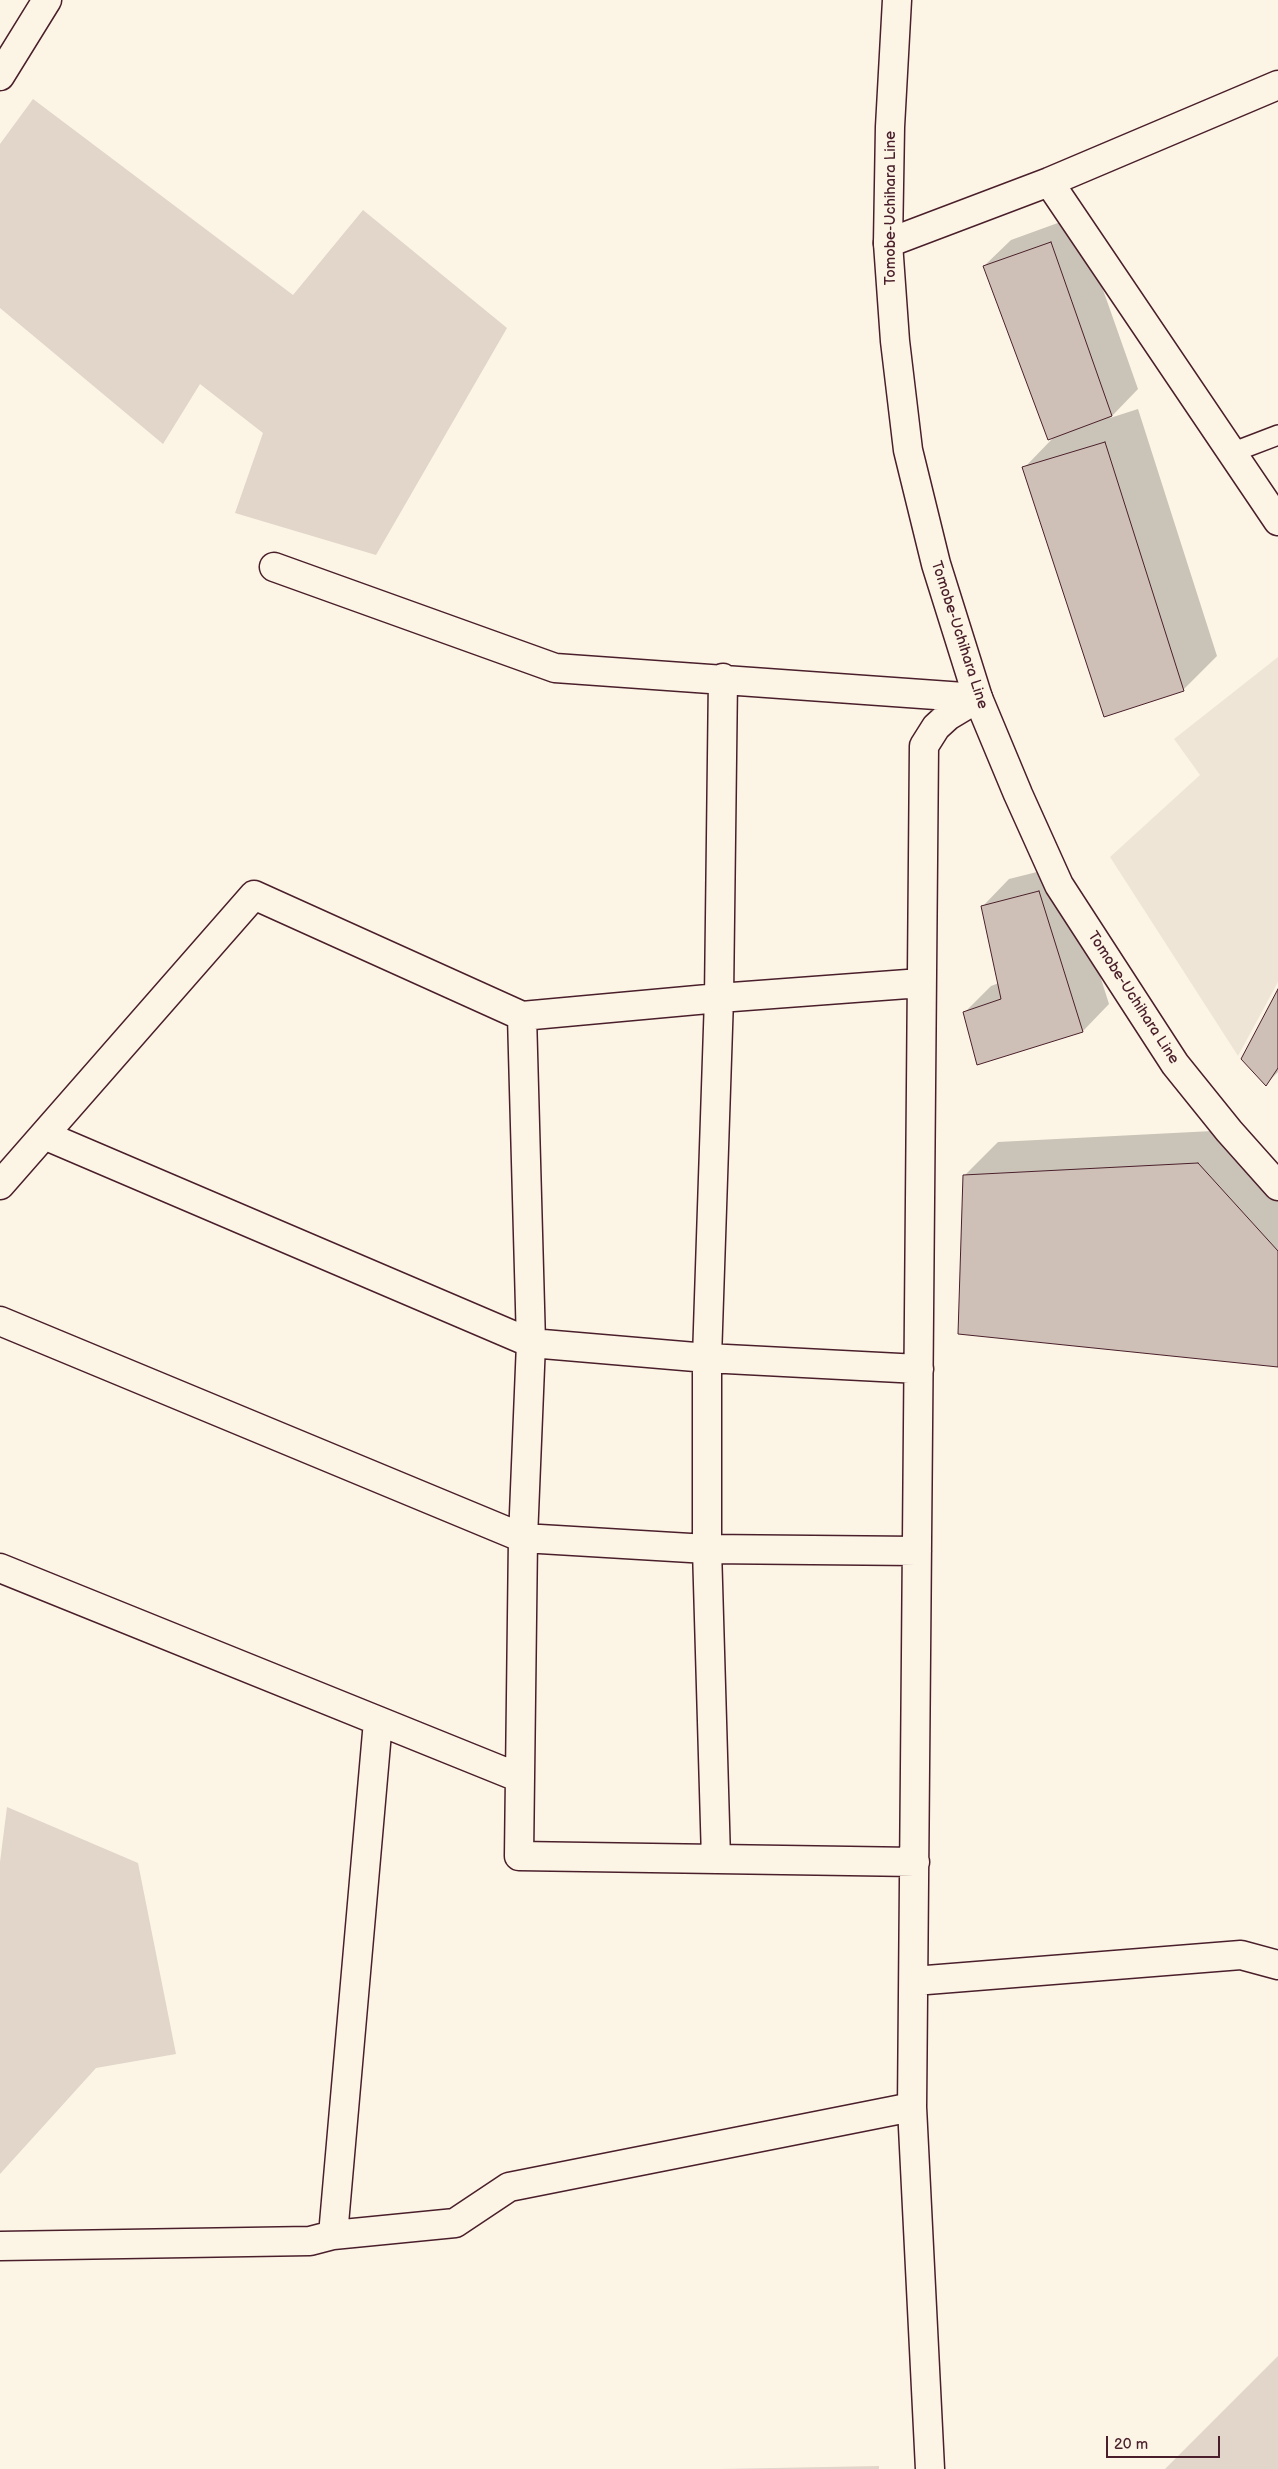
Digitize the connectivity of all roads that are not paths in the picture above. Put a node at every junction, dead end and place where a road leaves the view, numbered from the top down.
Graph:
1 (47, 0) edge
2 (897, 0) edge
3 (0, 76) edge
4 (1278, 85) edge
5 (1049, 182) junction
6 (888, 243) junction
7 (1278, 435) edge
8 (1231, 453) junction
9 (1278, 520) edge
10 (274, 567) dead end
11 (723, 678) junction
12 (978, 698) junction
13 (921, 983) junction
14 (719, 998) junction
15 (522, 1016) junction
16 (44, 1135) junction
17 (0, 1185) edge
18 (1278, 1186) edge
19 (0, 1321) edge
20 (531, 1343) junction
21 (707, 1358) junction
22 (918, 1369) junction
23 (522, 1538) junction
24 (708, 1549) junction
25 (916, 1551) junction
26 (0, 1568) edge
27 (378, 1721) junction
28 (520, 1778) junction
29 (716, 1859) junction
30 (915, 1862) junction
31 (1278, 1965) edge
32 (914, 1981) junction
33 (912, 2107) junction
34 (333, 2235) junction
35 (0, 2246) edge
36 (930, 2469) edge

1 - 3 street
2 - 6 street, Tomobe-Uchihara Line
4 - 5 street
5 - 6 street
5 - 8 street
6 - 12 street, Tomobe-Uchihara Line
7 - 8 lane
8 - 9 street
10 - 11 street
11 - 12 street
11 - 14 street
12 - 13 street
12 - 18 street, Tomobe-Uchihara Line
13 - 14 street
13 - 22 street
14 - 15 street
14 - 21 street
15 - 16 street
15 - 20 street
16 - 17 street
16 - 20 street
19 - 23 street
20 - 21 street
20 - 23 street
21 - 22 street
21 - 24 street
22 - 25 street
23 - 24 street
23 - 28 street
24 - 25 street
24 - 29 street
25 - 30 street
26 - 27 street
27 - 28 street
27 - 34 street
28 - 29 street
29 - 30 street
30 - 32 street
31 - 32 street
32 - 33 street
33 - 34 street
33 - 36 street
34 - 35 street

